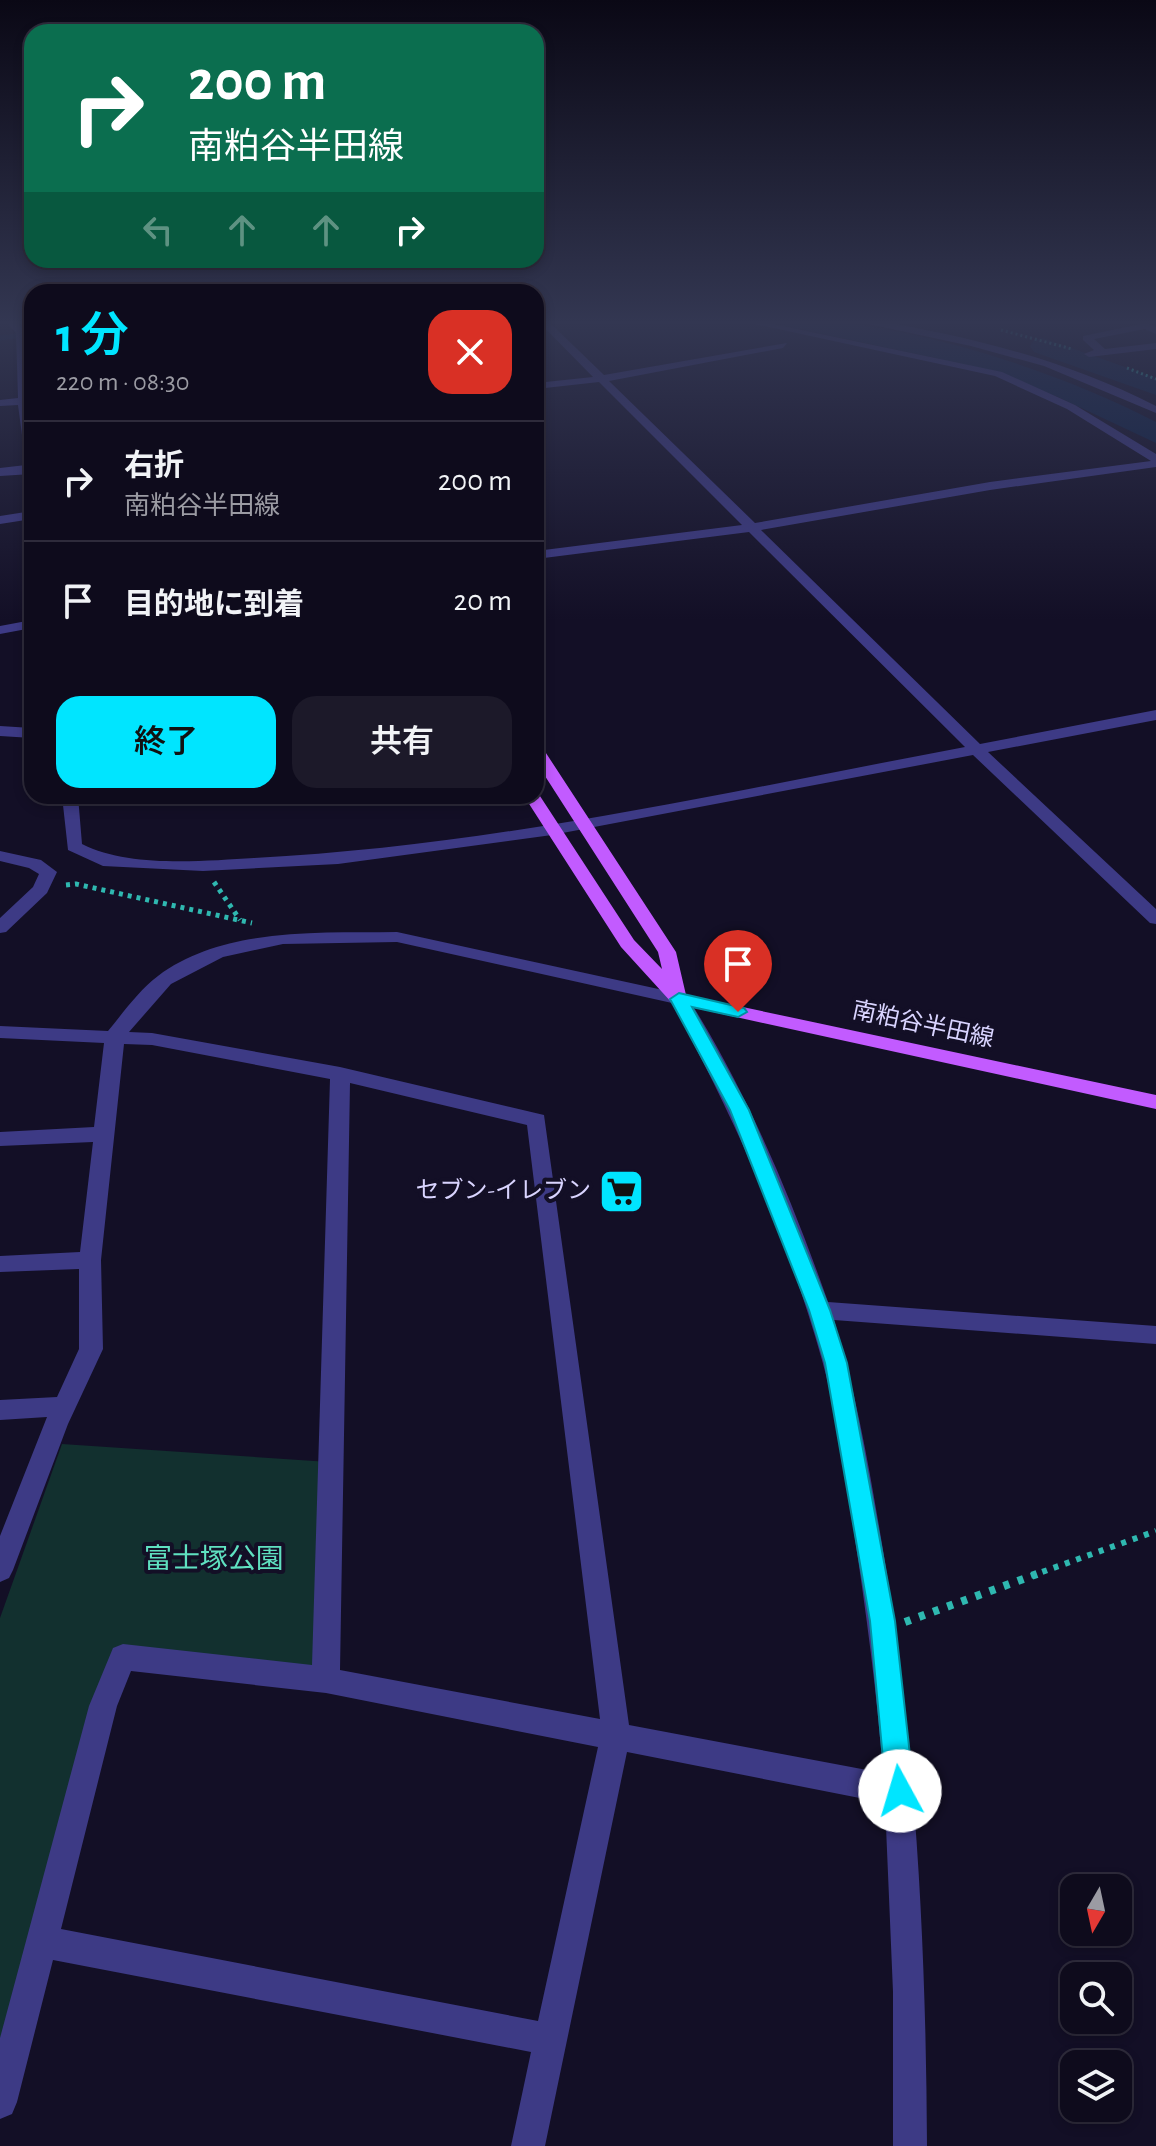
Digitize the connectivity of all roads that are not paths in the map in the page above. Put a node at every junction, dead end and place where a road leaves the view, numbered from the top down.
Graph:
1 (642, 420) edge
2 (1091, 420) edge
3 (1156, 462) edge
4 (24, 470) edge
5 (0, 472) edge
6 (24, 516) edge
7 (0, 520) edge
8 (750, 528) junction
9 (544, 554) edge
10 (24, 626) edge
11 (0, 630) edge
12 (1156, 715) edge
13 (0, 731) edge
14 (24, 732) edge
15 (976, 749) junction
16 (544, 763) edge
17 (71, 804) edge
18 (537, 804) edge
19 (582, 824) junction
20 (552, 830) junction
21 (0, 856) edge
22 (1156, 919) edge
23 (0, 928) edge
24 (679, 999) junction
25 (0, 1032) edge
26 (115, 1035) junction
27 (340, 1074) junction
28 (1156, 1102) edge
29 (103, 1134) junction
30 (0, 1139) edge
31 (90, 1260) junction
32 (0, 1264) edge
33 (820, 1310) junction
34 (1156, 1335) edge
35 (65, 1406) junction
36 (0, 1410) edge
37 (0, 1570) edge
38 (326, 1680) junction
39 (616, 1733) junction
40 (900, 1791) junction
41 (43, 1942) junction
42 (548, 2039) junction
43 (0, 2102) edge
44 (528, 2146) edge
45 (910, 2146) edge

1 - 8 street
2 - 3 street
3 - 8 street
4 - 5 street
6 - 7 street
8 - 9 street
8 - 15 street
10 - 11 street
12 - 15 street
13 - 14 street
15 - 19 street
15 - 22 street
16 - 19 main road
17 - 20 street
18 - 20 main road
19 - 20 street
19 - 24 main road
20 - 24 main road
21 - 23 street
24 - 26 street
24 - 28 main road, 南粕谷半田線
24 - 33 street
25 - 26 street
26 - 27 street
26 - 29 street
27 - 38 street
27 - 39 street
29 - 30 street
29 - 31 street
31 - 32 street
31 - 35 street
33 - 34 street
33 - 40 street
35 - 36 street
35 - 37 street
38 - 39 street
38 - 41 street
39 - 40 street
39 - 42 street
40 - 45 street
41 - 42 street
41 - 43 street
42 - 44 street

